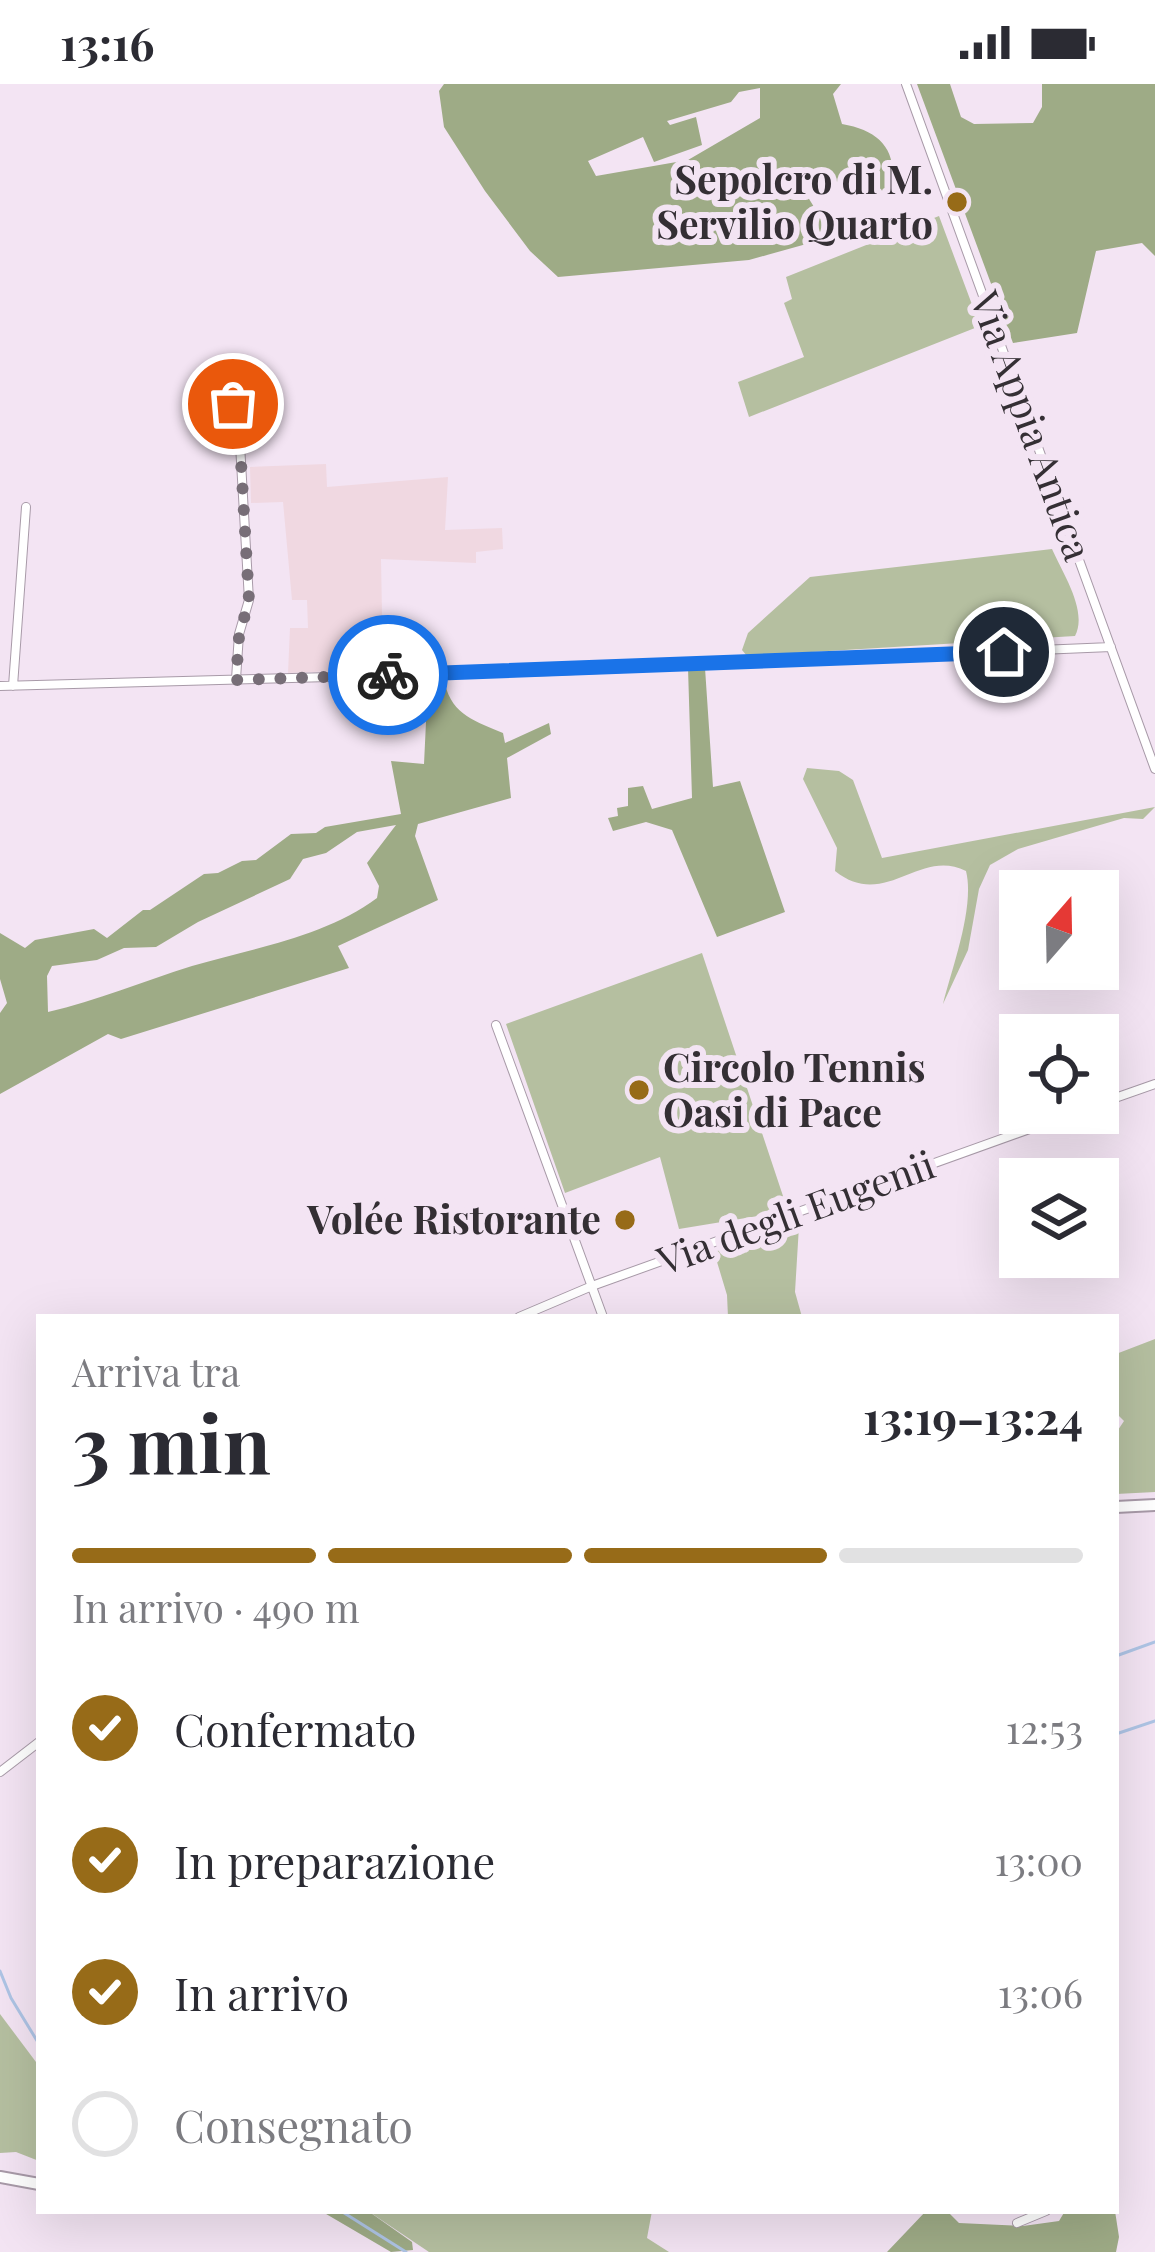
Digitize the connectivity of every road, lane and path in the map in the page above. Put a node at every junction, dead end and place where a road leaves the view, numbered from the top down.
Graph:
1 (906, 84) edge
2 (190, 404) dead end
3 (26, 507) dead end
4 (1111, 647) junction
5 (236, 680) junction
6 (0, 686) edge
7 (13, 686) junction
8 (1155, 769) edge
9 (496, 1024) dead end
10 (1155, 1084) edge
11 (1119, 1097) edge
12 (1015, 1134) edge
13 (592, 1286) junction
14 (526, 1314) edge
15 (602, 1314) edge
16 (1155, 1505) edge
17 (1119, 1507) edge
18 (36, 1744) edge
19 (0, 1772) edge
20 (0, 2177) edge
21 (36, 2183) edge
22 (1039, 2214) edge
23 (1017, 2223) dead end

1 - 4 street, Via Appia Antica
2 - 5 street
3 - 7 street
4 - 5 street
4 - 8 street, Via Appia Antica
5 - 7 street
6 - 7 street
9 - 13 street
10 - 11 street
12 - 13 street, Via degli Eugenii
13 - 14 street, Via degli Eugenii
13 - 15 street
16 - 17 main road
18 - 19 street
20 - 21 main road
22 - 23 street

